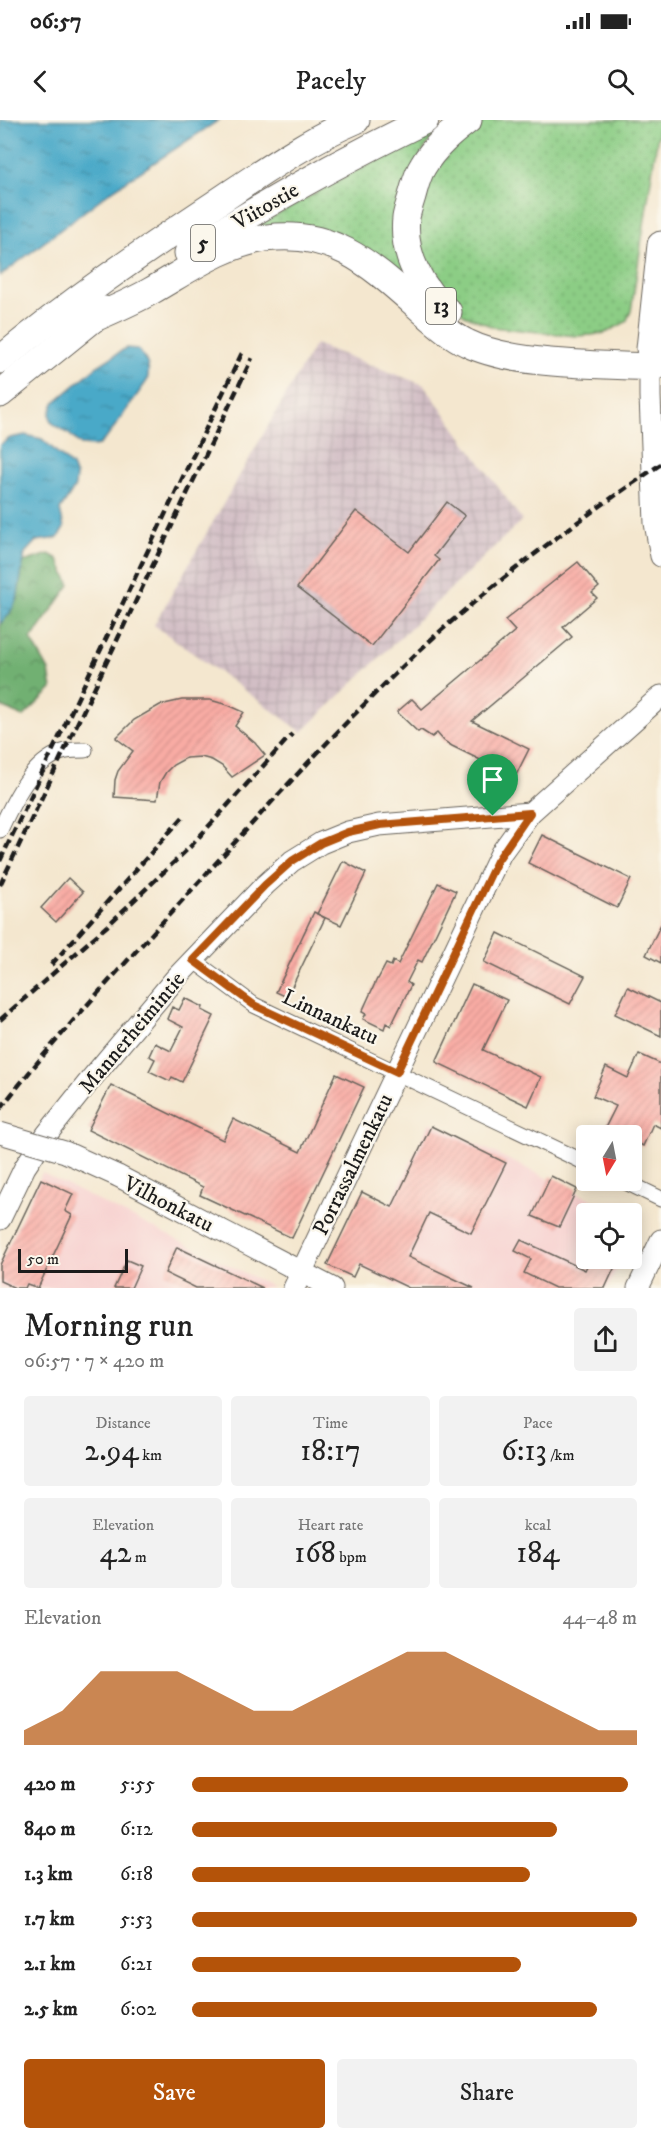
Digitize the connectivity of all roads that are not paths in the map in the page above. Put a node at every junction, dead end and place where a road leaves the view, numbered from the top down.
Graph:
1 (425, 120) edge
2 (468, 120) edge
3 (350, 122) edge
4 (661, 245) edge
5 (90, 320) junction
6 (656, 358) edge
7 (0, 360) edge
8 (0, 394) edge
9 (661, 556) edge
10 (661, 696) edge
11 (85, 750) dead end
12 (530, 813) junction
13 (0, 830) edge
14 (193, 960) junction
15 (397, 1072) junction
16 (0, 1133) edge
17 (576, 1158) edge
18 (642, 1190) edge
19 (661, 1199) edge
20 (0, 1219) edge
21 (661, 1240) edge
22 (297, 1280) edge
23 (332, 1288) edge
24 (638, 1288) edge

1 - 5 highway, Viitostie / 5
2 - 6 highway, 13
3 - 7 highway, Viitostie / 5
4 - 6 highway
5 - 6 highway
5 - 8 highway, Viitostie / 5
6 - 9 street
10 - 12 street, Porrassalmenkatu
11 - 13 street
12 - 14 street, Mannerheimintie
12 - 15 street, Porrassalmenkatu
14 - 15 street, Linnankatu
14 - 20 street, Mannerheimintie
15 - 17 street, Linnankatu
15 - 22 street, Porrassalmenkatu
16 - 22 street, Vilhonkatu, bridge
18 - 19 street
21 - 24 street
22 - 23 street, Vilhonkatu

